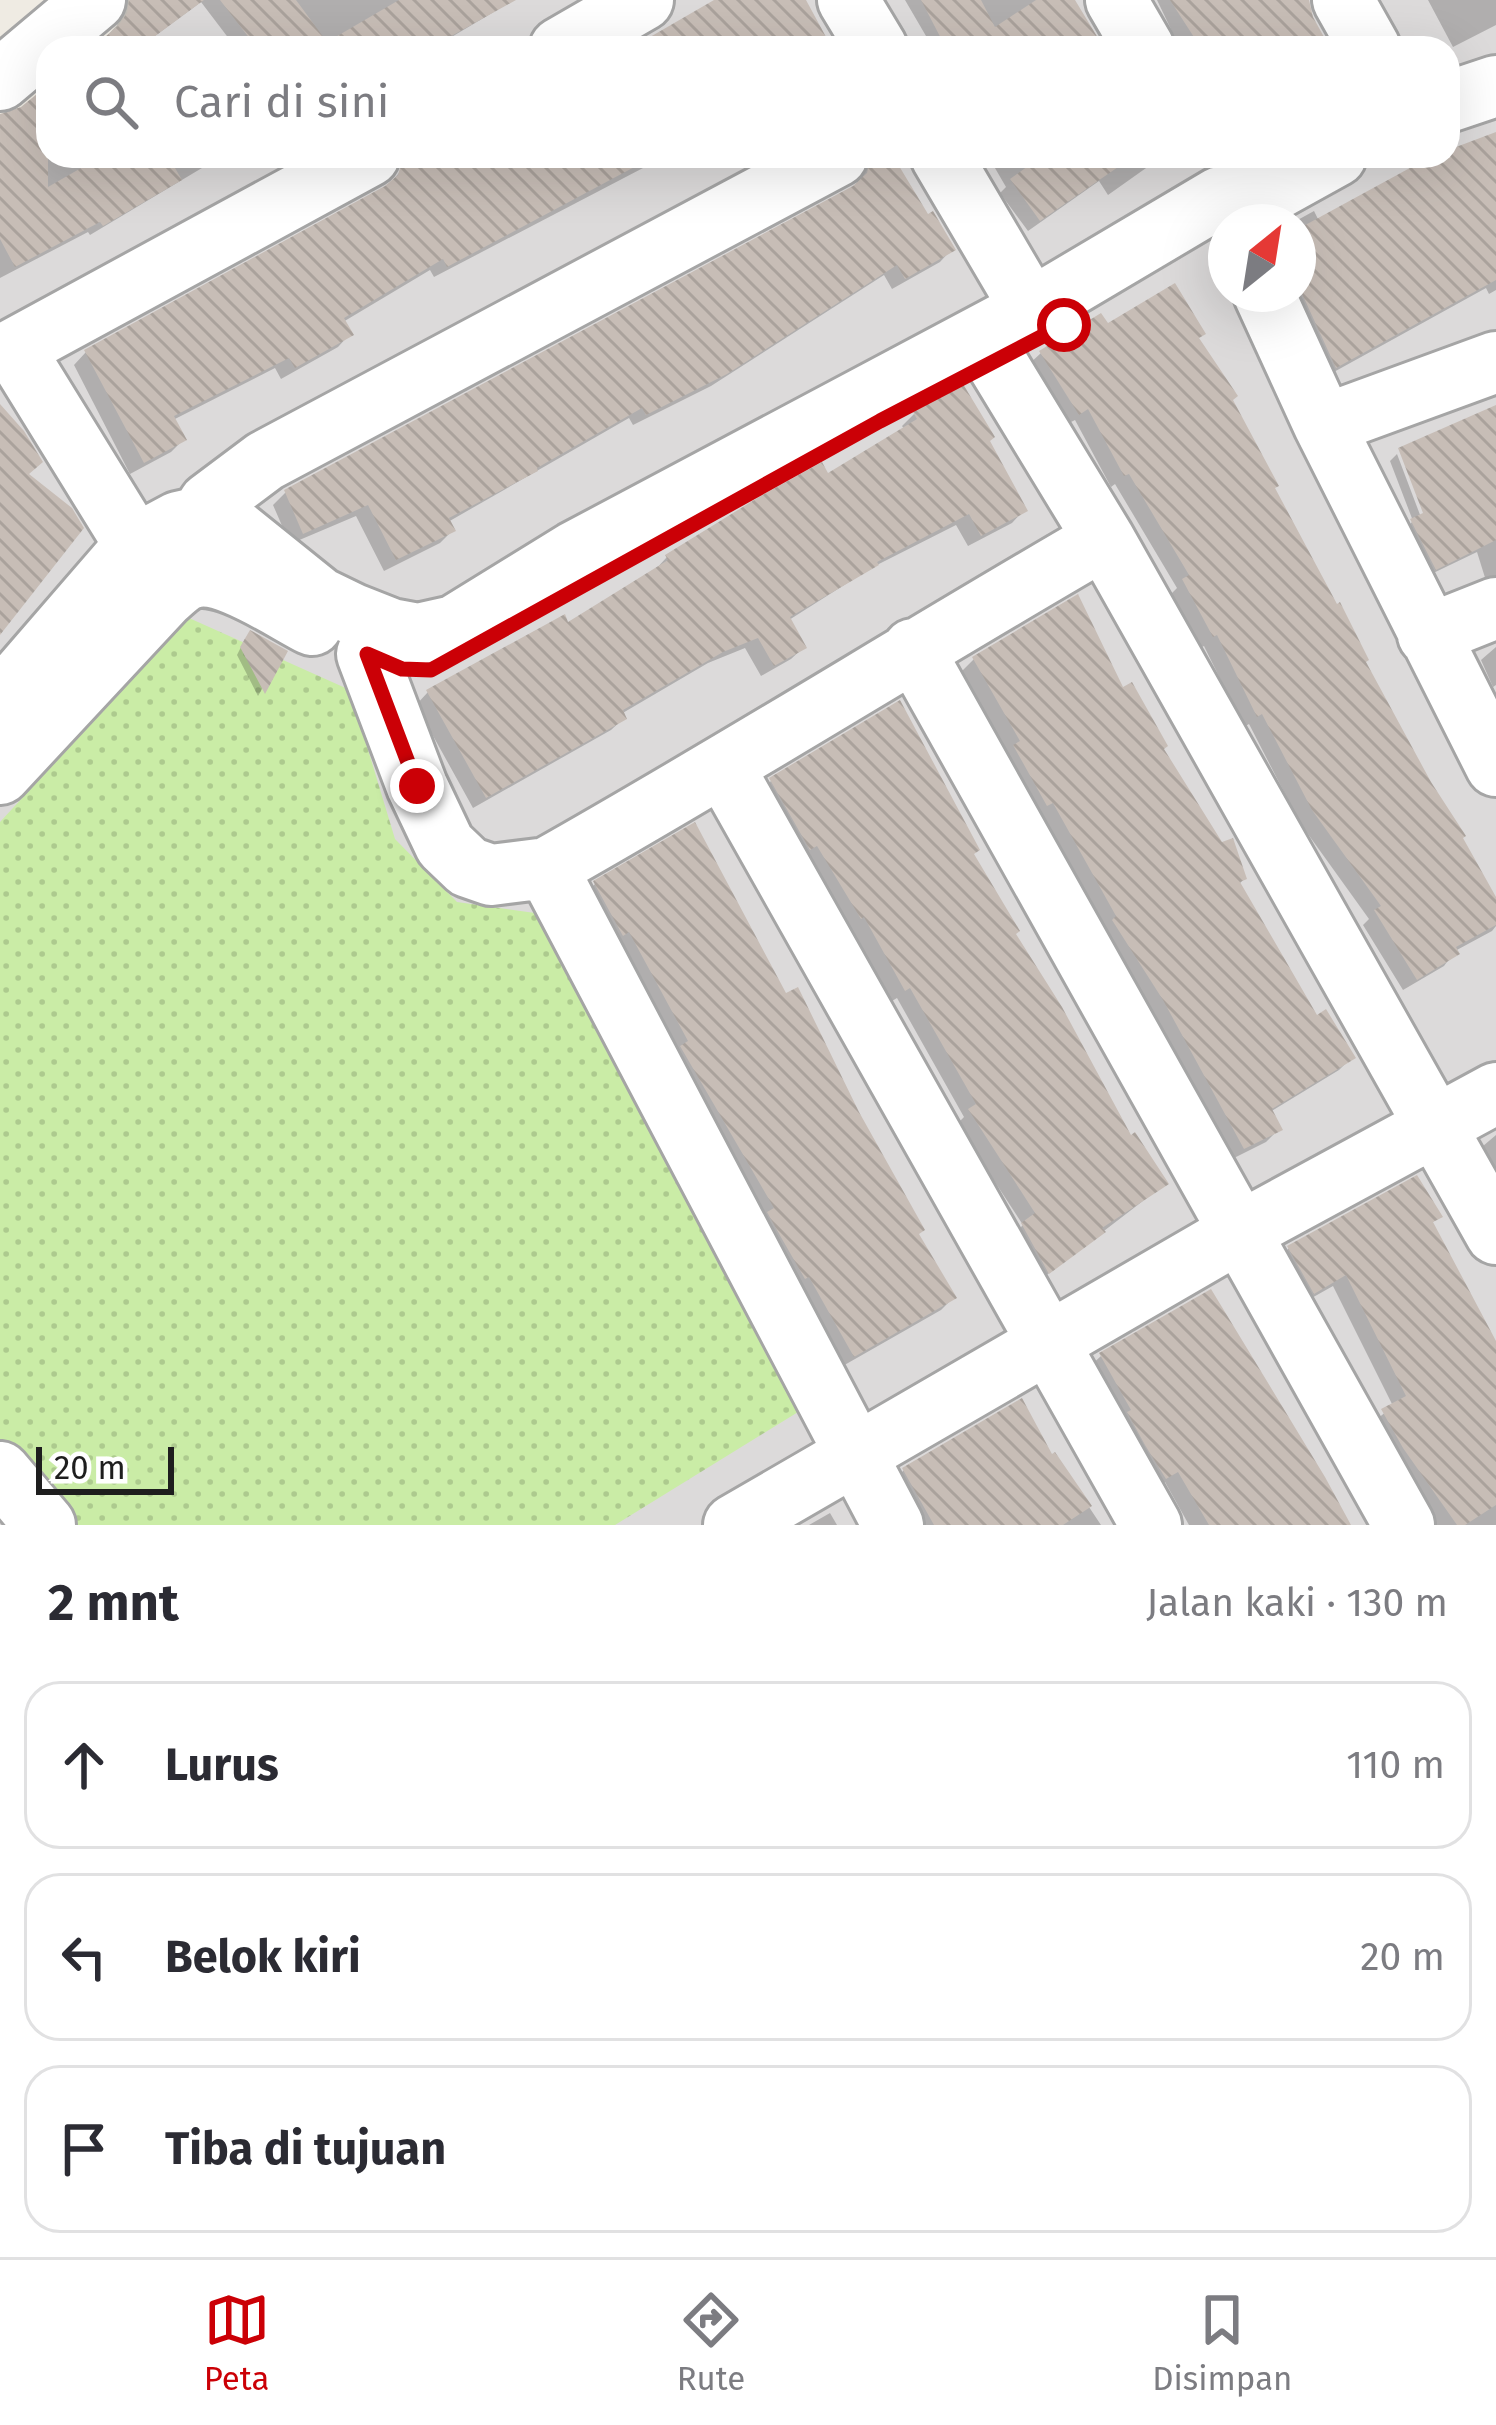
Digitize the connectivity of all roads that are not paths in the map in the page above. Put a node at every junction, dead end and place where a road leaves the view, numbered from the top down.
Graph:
1 (95, 0) edge
2 (644, 0) edge
3 (848, 0) edge
4 (1116, 0) edge
5 (1343, 0) edge
6 (52, 36) edge
7 (581, 36) edge
8 (870, 36) edge
9 (1137, 36) edge
10 (1363, 36) edge
11 (36, 50) edge
12 (0, 80) edge
13 (1496, 86) edge
14 (1460, 98) edge
15 (347, 168) edge
16 (814, 168) edge
17 (948, 168) edge
18 (1311, 168) edge
19 (1235, 204) edge
20 (1208, 218) edge
21 (1208, 221) edge
22 (1031, 309) junction
23 (1273, 312) edge
24 (7, 356) edge
25 (994, 360) junction
26 (1496, 362) edge
27 (1496, 399) edge
28 (1335, 443) junction
29 (200, 517) junction
30 (1104, 539) junction
31 (135, 545) junction
32 (189, 582) junction
33 (1496, 608) edge
34 (1428, 635) junction
35 (913, 649) junction
36 (367, 654) junction
37 (0, 701) edge
38 (1496, 766) edge
39 (724, 768) junction
40 (0, 774) edge
41 (547, 868) junction
42 (1496, 1093) edge
43 (1438, 1128) junction
44 (1238, 1233) junction
45 (1496, 1234) edge
46 (1050, 1343) junction
47 (855, 1456) junction
48 (0, 1472) edge
49 (45, 1525) edge
50 (734, 1525) edge
51 (893, 1525) edge
52 (1151, 1525) edge
53 (1404, 1525) edge

1 - 6 street
2 - 7 street
3 - 8 street
4 - 9 street
5 - 10 street
11 - 12 street
13 - 14 street
15 - 24 street
16 - 29 street
17 - 22 street
18 - 19 street
20 - 22 street
21 - 25 street
22 - 29 street
23 - 28 street
24 - 31 street
25 - 30 street
25 - 36 street
26 - 28 street
27 - 28 street
28 - 34 street
29 - 31 street
29 - 32 street
30 - 35 street
30 - 43 street
31 - 32 street
31 - 37 street
32 - 36 street
32 - 40 street
33 - 34 street
34 - 38 street
35 - 39 street
35 - 44 street
36 - 41 street
39 - 41 street
39 - 46 street
41 - 47 street
42 - 43 street
43 - 44 street
43 - 45 street
44 - 46 street
44 - 53 street
46 - 47 street
46 - 52 street
47 - 50 street
47 - 51 street
48 - 49 street

